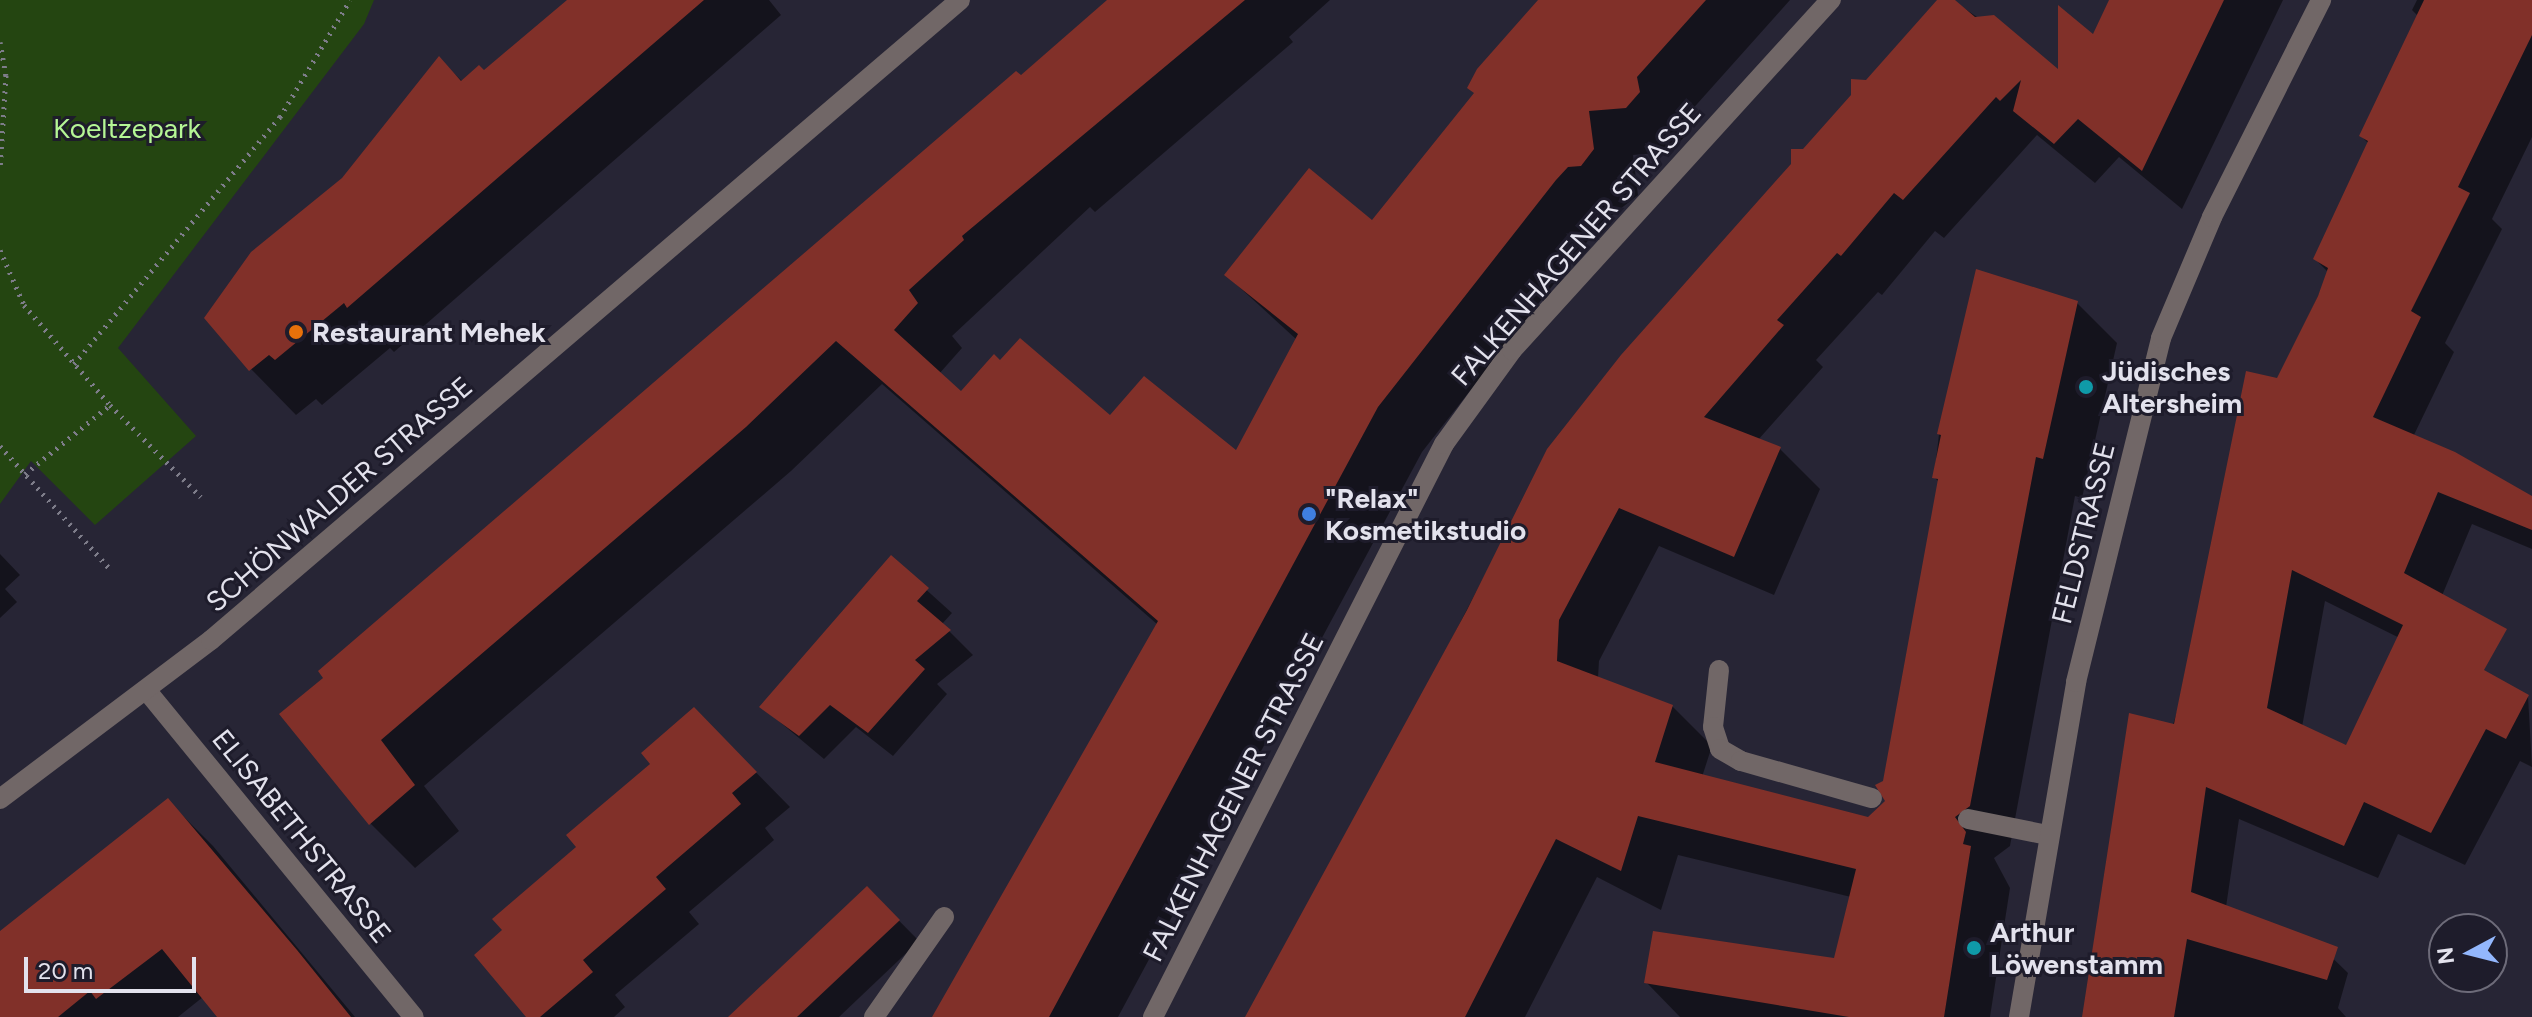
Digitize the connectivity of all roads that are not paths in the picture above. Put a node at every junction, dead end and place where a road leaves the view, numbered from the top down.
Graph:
1 (960, 0) edge
2 (1831, 0) edge
3 (2321, 0) edge
4 (1719, 670) dead end
5 (147, 691) junction
6 (1872, 798) dead end
7 (0, 799) edge
8 (1968, 819) dead end
9 (2047, 835) junction
10 (944, 917) dead end
11 (414, 1017) edge
12 (874, 1017) edge
13 (1153, 1017) edge
14 (2019, 1017) edge

1 - 5 street, SCHÖNWALDER STRASSE
2 - 13 street, FALKENHAGENER STRASSE
3 - 9 street, FELDSTRASSE
4 - 6 street
5 - 7 street, SCHÖNWALDER STRASSE
5 - 11 street, ELISABETHSTRASSE
8 - 9 street
9 - 14 street, FELDSTRASSE
10 - 12 street

